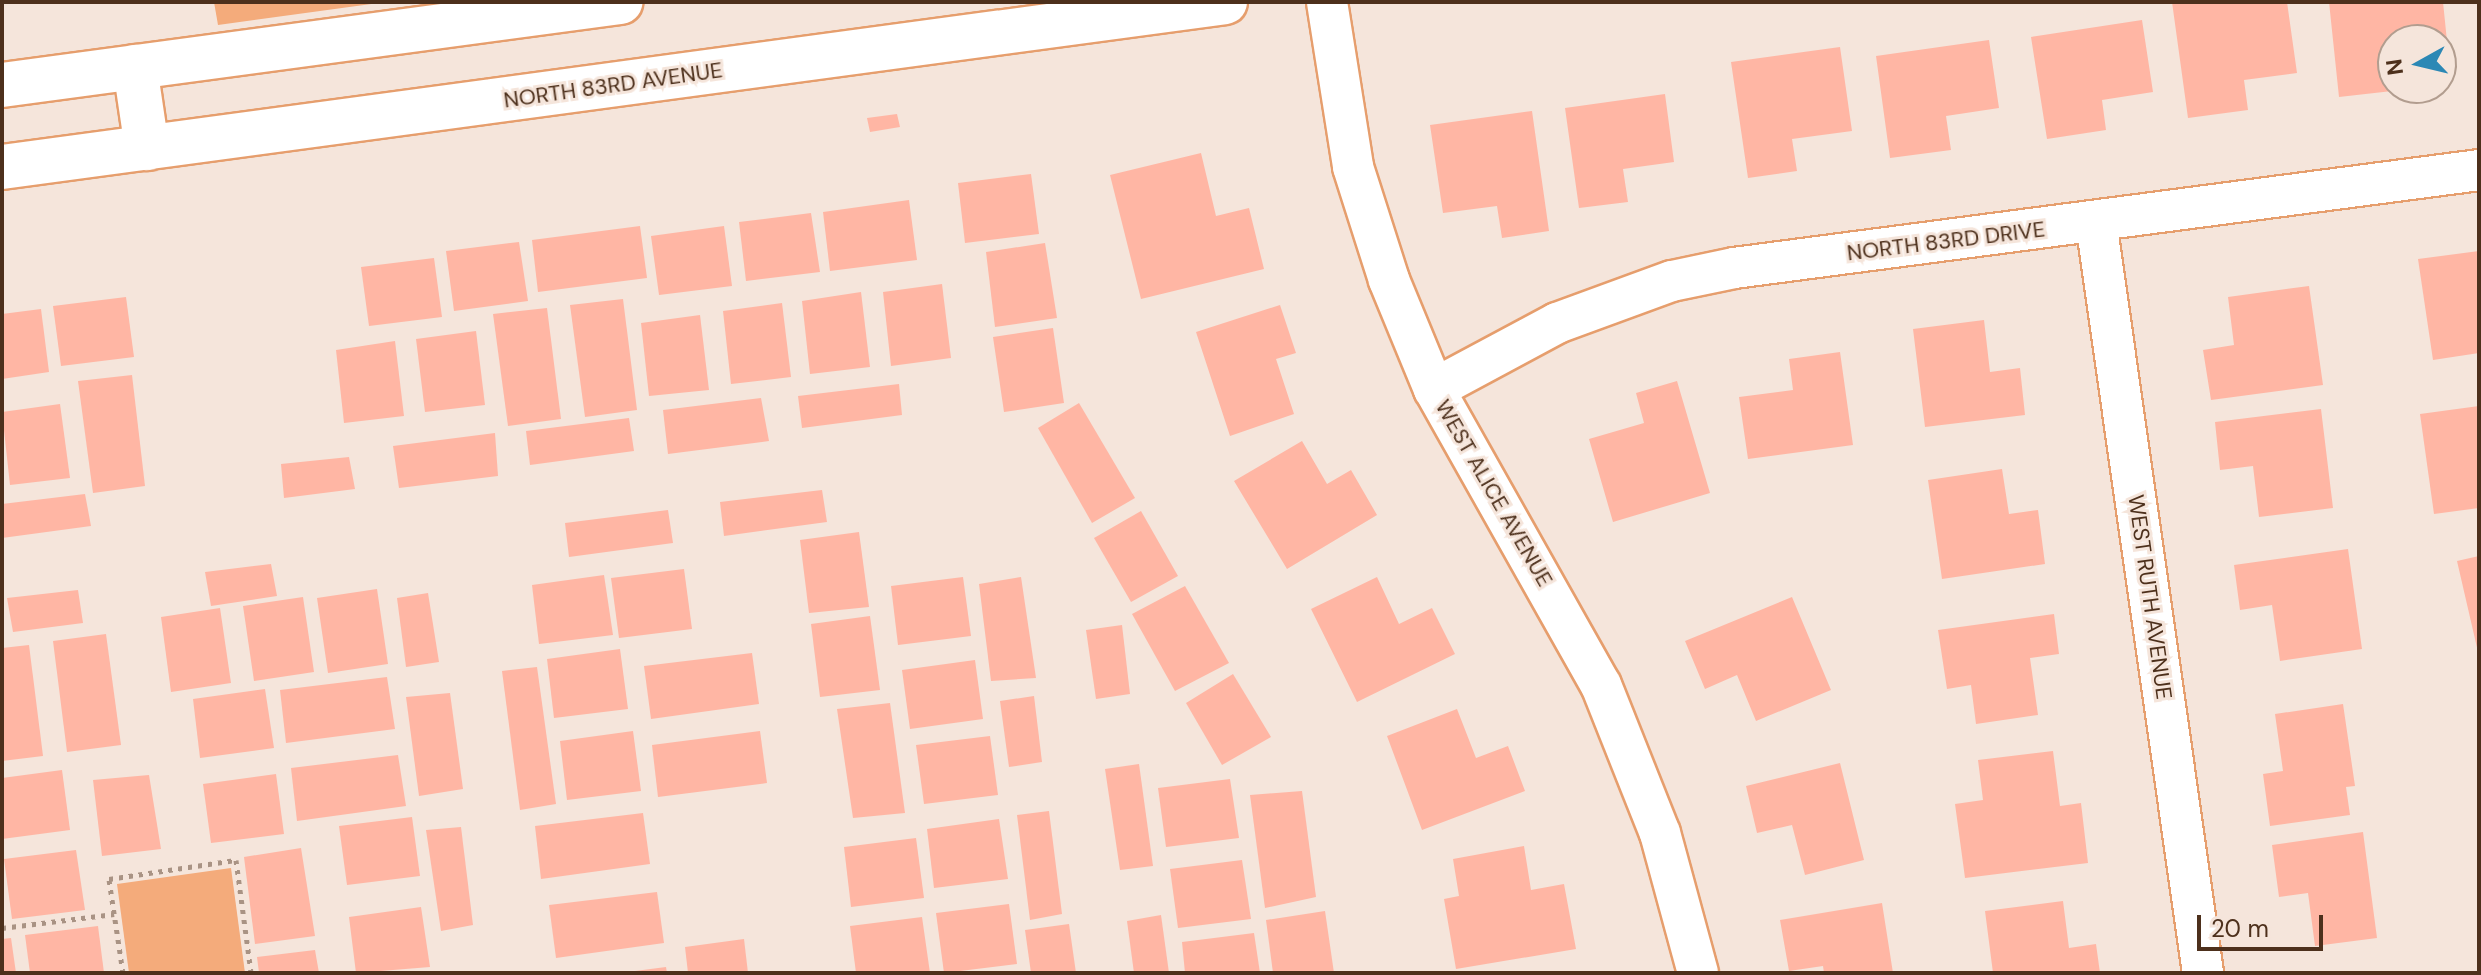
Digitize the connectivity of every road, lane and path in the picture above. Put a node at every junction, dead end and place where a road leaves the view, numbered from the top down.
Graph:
1 (620, 2) edge
2 (1225, 2) edge
3 (1327, 2) edge
4 (135, 67) junction
5 (2, 85) edge
6 (147, 148) junction
7 (2, 167) edge
8 (2479, 170) edge
9 (2096, 222) junction
10 (1434, 389) junction
11 (114, 914) junction
12 (2, 928) edge
13 (123, 973) edge
14 (251, 973) edge
15 (1698, 973) edge
16 (2203, 973) edge

1 - 4 main road
2 - 6 main road, NORTH 83RD AVENUE
3 - 10 street, WEST ALICE AVENUE
4 - 5 main road
4 - 6 main road
6 - 7 main road, NORTH 83RD AVENUE
8 - 9 street, NORTH 83RD DRIVE
9 - 10 street, NORTH 83RD DRIVE
9 - 16 street, WEST RUTH AVENUE
10 - 15 street, WEST ALICE AVENUE
11 - 12 path
11 - 13 path
11 - 14 path

